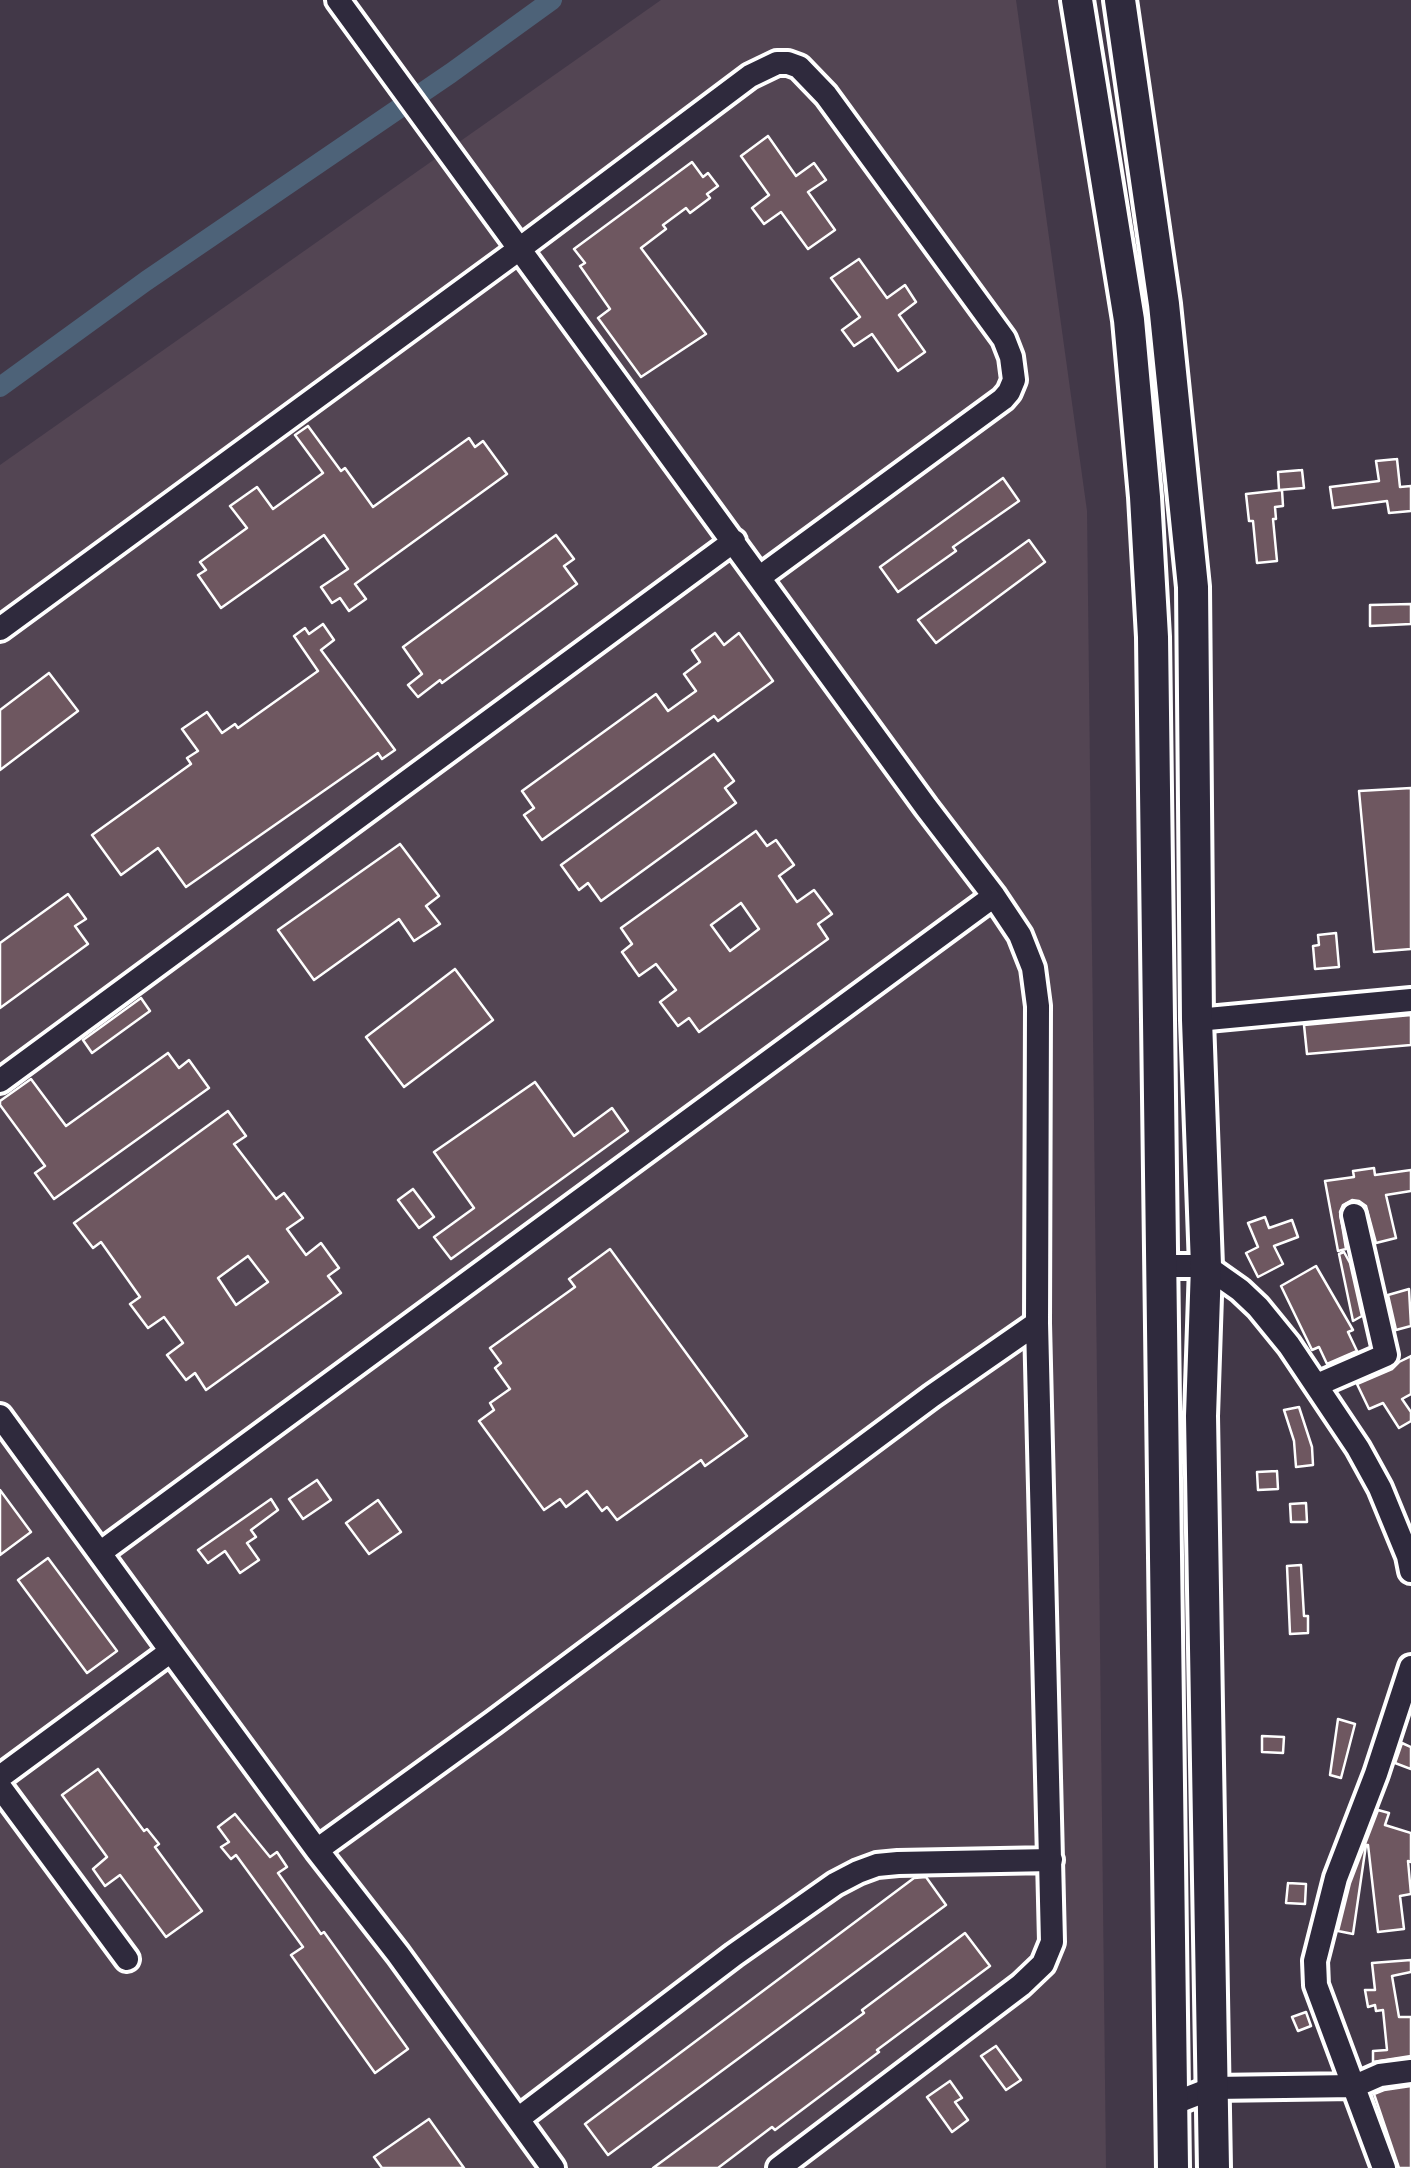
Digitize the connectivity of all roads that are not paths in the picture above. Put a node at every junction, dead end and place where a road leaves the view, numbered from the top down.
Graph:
1 (338, 0) edge
2 (1077, 0) edge
3 (1120, 0) edge
4 (518, 250) junction
5 (734, 542) junction
6 (760, 577) junction
7 (0, 630) edge
8 (994, 896) junction
9 (1411, 1000) edge
10 (1197, 1020) junction
11 (0, 1081) edge
12 (1354, 1215) dead end
13 (1162, 1266) junction
14 (1206, 1266) junction
15 (1037, 1323) junction
16 (1317, 1385) junction
17 (0, 1416) edge
18 (100, 1552) junction
19 (1411, 1571) edge
20 (171, 1652) junction
21 (1411, 1668) edge
22 (0, 1777) edge
23 (0, 1787) edge
24 (317, 1850) junction
25 (1051, 1860) junction
26 (126, 1959) dead end
27 (1411, 2071) edge
28 (1355, 2086) junction
29 (1213, 2088) junction
30 (1172, 2104) junction
31 (518, 2120) junction
32 (552, 2168) edge
33 (780, 2168) edge
34 (1173, 2168) edge
35 (1214, 2168) edge
36 (1384, 2168) edge

1 - 4 street
2 - 13 main road
3 - 10 main road
4 - 5 street
4 - 6 street
4 - 7 street
5 - 6 street
5 - 11 street
6 - 8 street
8 - 15 street
8 - 18 street
9 - 10 street
10 - 14 main road
12 - 16 street
13 - 14 street
13 - 30 main road
14 - 16 street
14 - 29 main road
15 - 24 street
15 - 25 street
16 - 19 street
17 - 18 street
18 - 20 street
20 - 22 street
20 - 24 street
21 - 28 street
23 - 26 street
24 - 31 street
25 - 31 street
25 - 33 street
27 - 28 street
28 - 29 street
28 - 36 street
29 - 30 street
29 - 35 main road
30 - 34 main road
31 - 32 street

